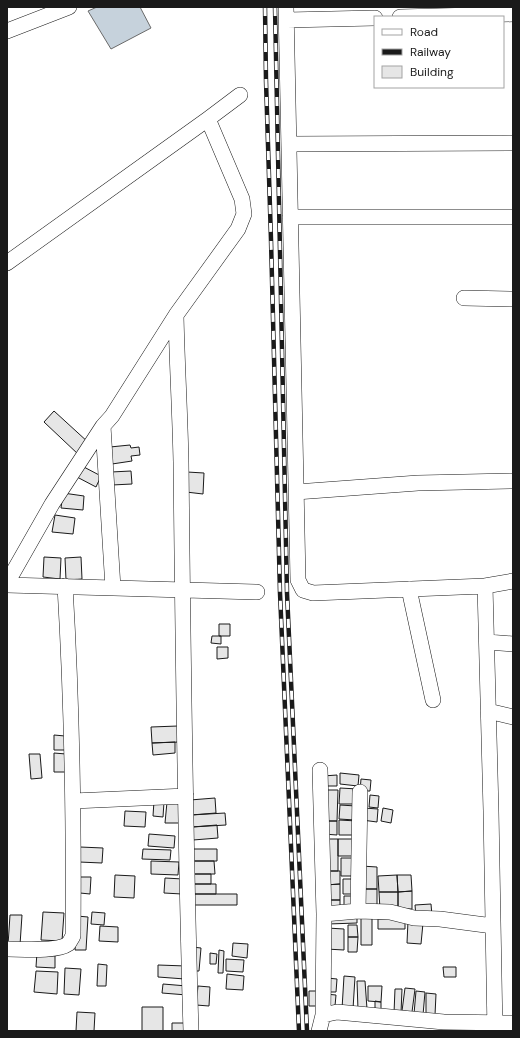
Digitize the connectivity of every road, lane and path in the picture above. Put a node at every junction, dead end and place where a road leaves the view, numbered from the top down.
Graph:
1 (69, 7) edge
2 (287, 14) edge
3 (513, 14) edge
4 (438, 16) edge
5 (374, 18) edge
6 (7, 31) edge
7 (240, 95) dead end
8 (208, 119) junction
9 (513, 143) edge
10 (289, 144) junction
11 (290, 217) junction
12 (513, 217) edge
13 (7, 263) edge
14 (464, 298) dead end
15 (513, 299) edge
16 (176, 315) junction
17 (103, 426) junction
18 (513, 481) edge
19 (296, 492) junction
20 (513, 581) edge
21 (7, 584) edge
22 (65, 586) junction
23 (485, 586) junction
24 (113, 588) junction
25 (409, 588) junction
26 (182, 590) junction
27 (257, 592) dead end
28 (487, 642) junction
29 (513, 644) edge
30 (433, 700) dead end
31 (488, 711) junction
32 (513, 717) edge
33 (320, 770) dead end
34 (360, 792) dead end
35 (186, 796) junction
36 (73, 801) junction
37 (358, 911) junction
38 (324, 914) junction
39 (493, 926) junction
40 (7, 950) edge
41 (323, 1015) junction
42 (513, 1023) edge
43 (495, 1027) edge
44 (190, 1031) edge
45 (319, 1031) edge

1 - 6 street
2 - 5 street
2 - 10 street
3 - 4 street
7 - 8 street
8 - 13 street
8 - 16 street
9 - 10 street
10 - 11 street
11 - 12 street
11 - 19 street
14 - 15 street
16 - 17 street
16 - 26 street
17 - 21 street
17 - 24 street
18 - 19 street
19 - 25 street
20 - 23 street
21 - 22 street
22 - 24 street
22 - 36 street
23 - 25 street
23 - 28 street
24 - 26 street
25 - 30 street
26 - 27 street
26 - 35 street
28 - 29 street
28 - 31 street
31 - 32 street
31 - 39 street
33 - 38 street
34 - 37 street
35 - 36 street
35 - 44 street
36 - 40 street
37 - 38 street
37 - 39 street
38 - 41 street
39 - 43 street
41 - 43 street
41 - 45 street
42 - 43 street

